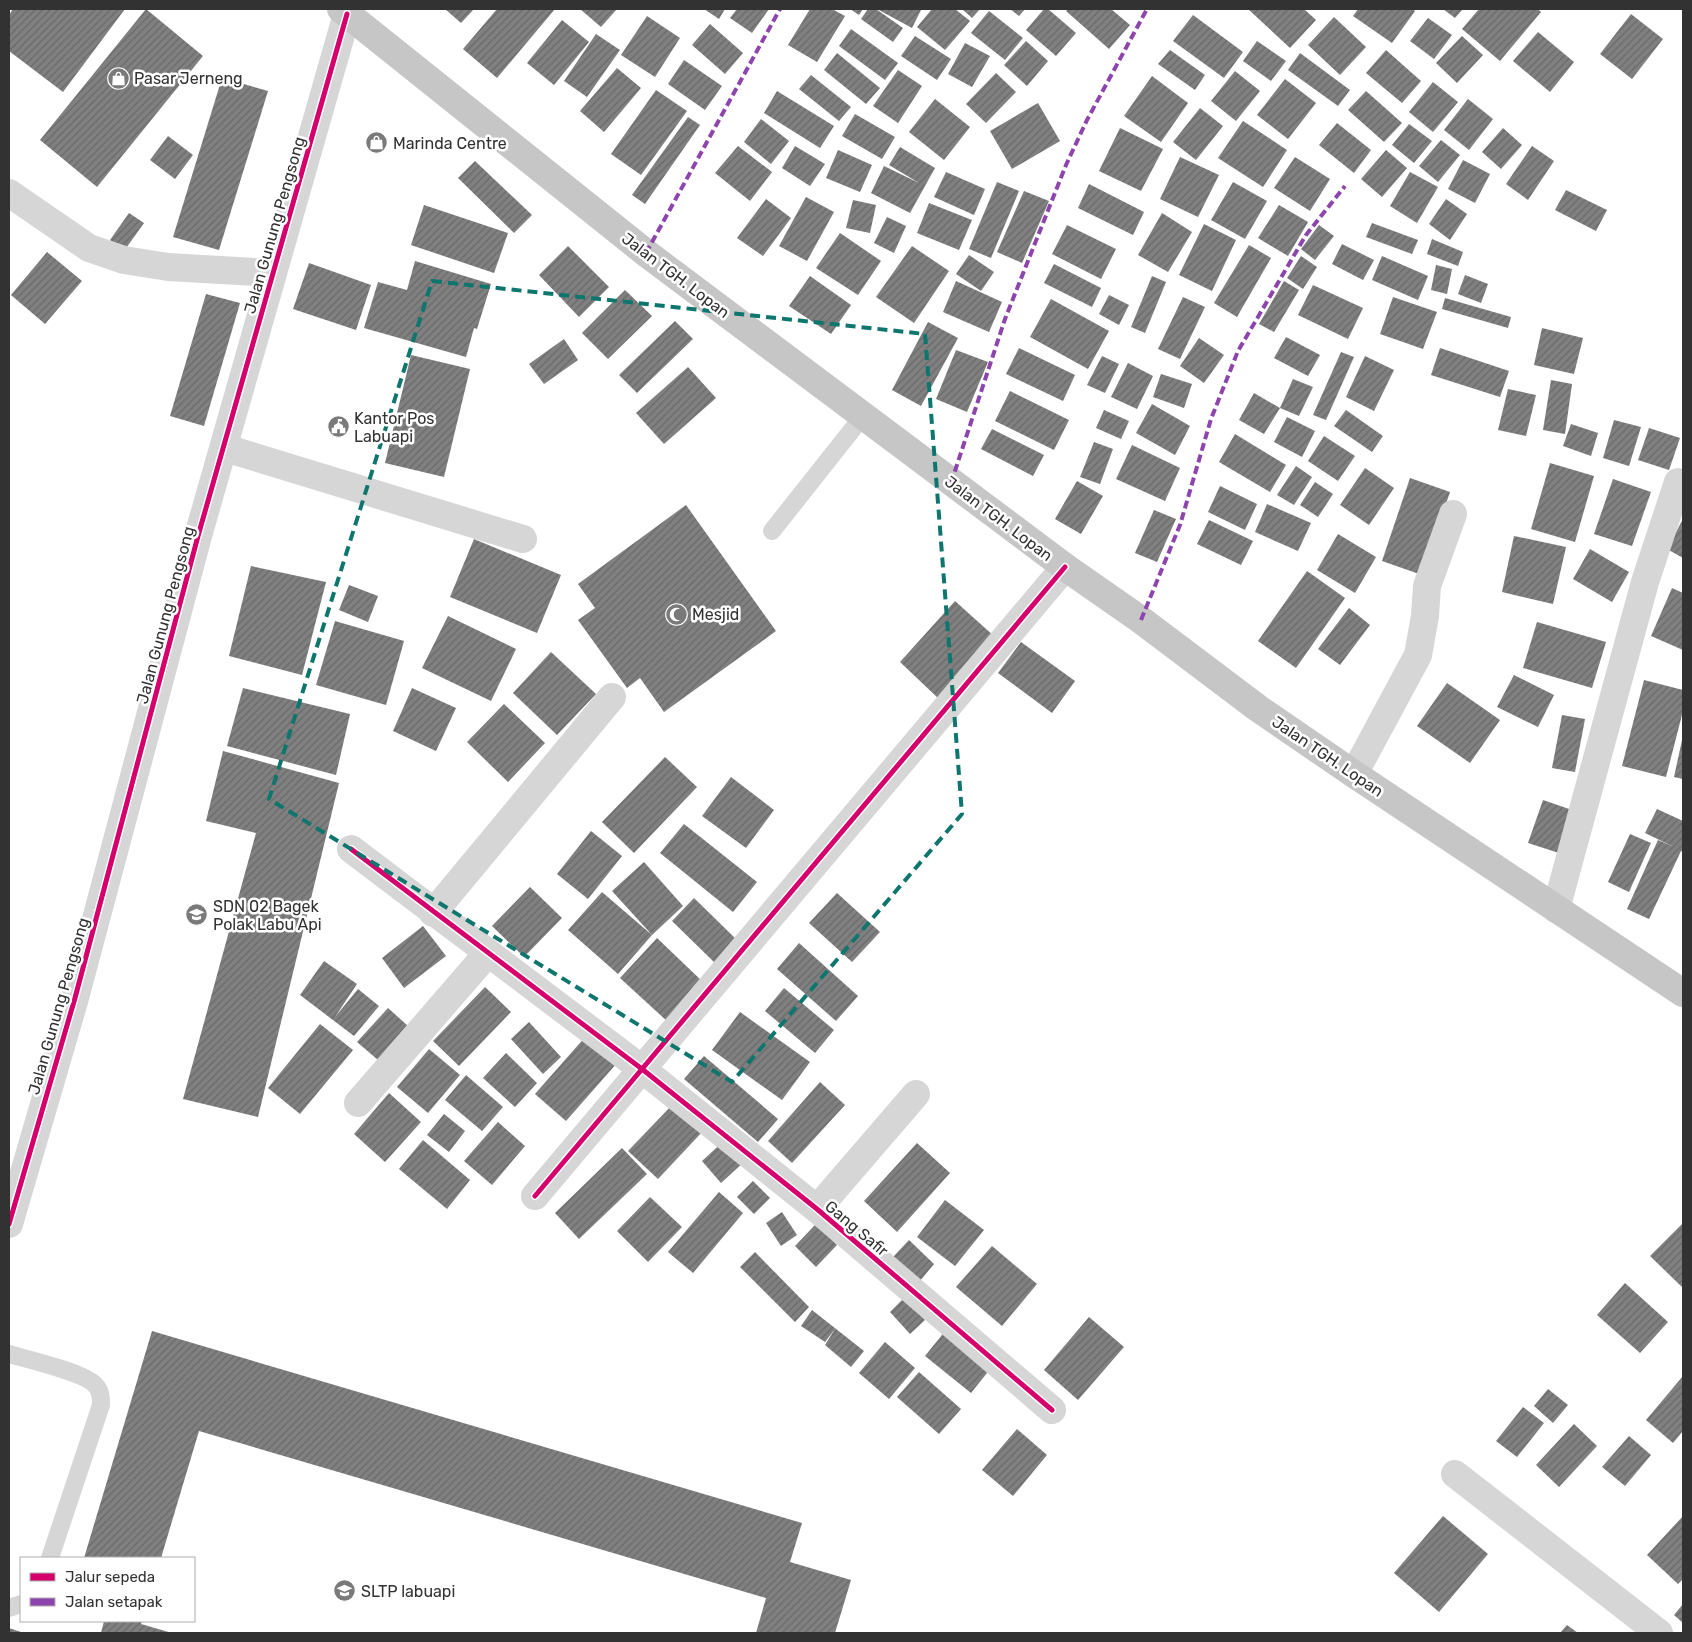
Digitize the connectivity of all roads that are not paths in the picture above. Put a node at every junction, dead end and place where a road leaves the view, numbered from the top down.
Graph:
1 (344, 11) edge
2 (9, 193) edge
3 (272, 273) junction
4 (863, 416) junction
5 (225, 448) junction
6 (1678, 482) dead end
7 (1453, 514) dead end
8 (772, 531) dead end
9 (523, 539) dead end
10 (1065, 567) junction
11 (612, 697) dead end
12 (1354, 774) junction
13 (351, 849) dead end
14 (1556, 909) junction
15 (433, 913) junction
16 (487, 954) junction
17 (1683, 993) edge
18 (642, 1069) junction
19 (916, 1094) dead end
20 (358, 1103) dead end
21 (536, 1196) dead end
22 (817, 1209) junction
23 (9, 1224) edge
24 (9, 1354) edge
25 (1052, 1410) dead end
26 (1455, 1474) dead end
27 (50, 1557) edge
28 (1659, 1633) edge

1 - 3 street, Jalan Gunung Pengsong
1 - 4 highway, Jalan TGH. Lopan
2 - 3 street
3 - 5 street, Jalan Gunung Pengsong
4 - 8 lane
4 - 10 highway, Jalan TGH. Lopan
5 - 9 street
5 - 23 street, Jalan Gunung Pengsong
6 - 14 street
7 - 12 street
10 - 12 highway, Jalan TGH. Lopan
10 - 18 street
11 - 15 street
12 - 14 highway, Jalan TGH. Lopan
13 - 15 street, Gang Safir
14 - 17 highway, Jalan TGH. Lopan
15 - 16 street, Gang Safir
16 - 18 street, Gang Safir
16 - 20 street
18 - 21 street
18 - 22 street, Gang Safir
19 - 22 street
22 - 25 street, Gang Safir
24 - 27 lane
26 - 28 street

